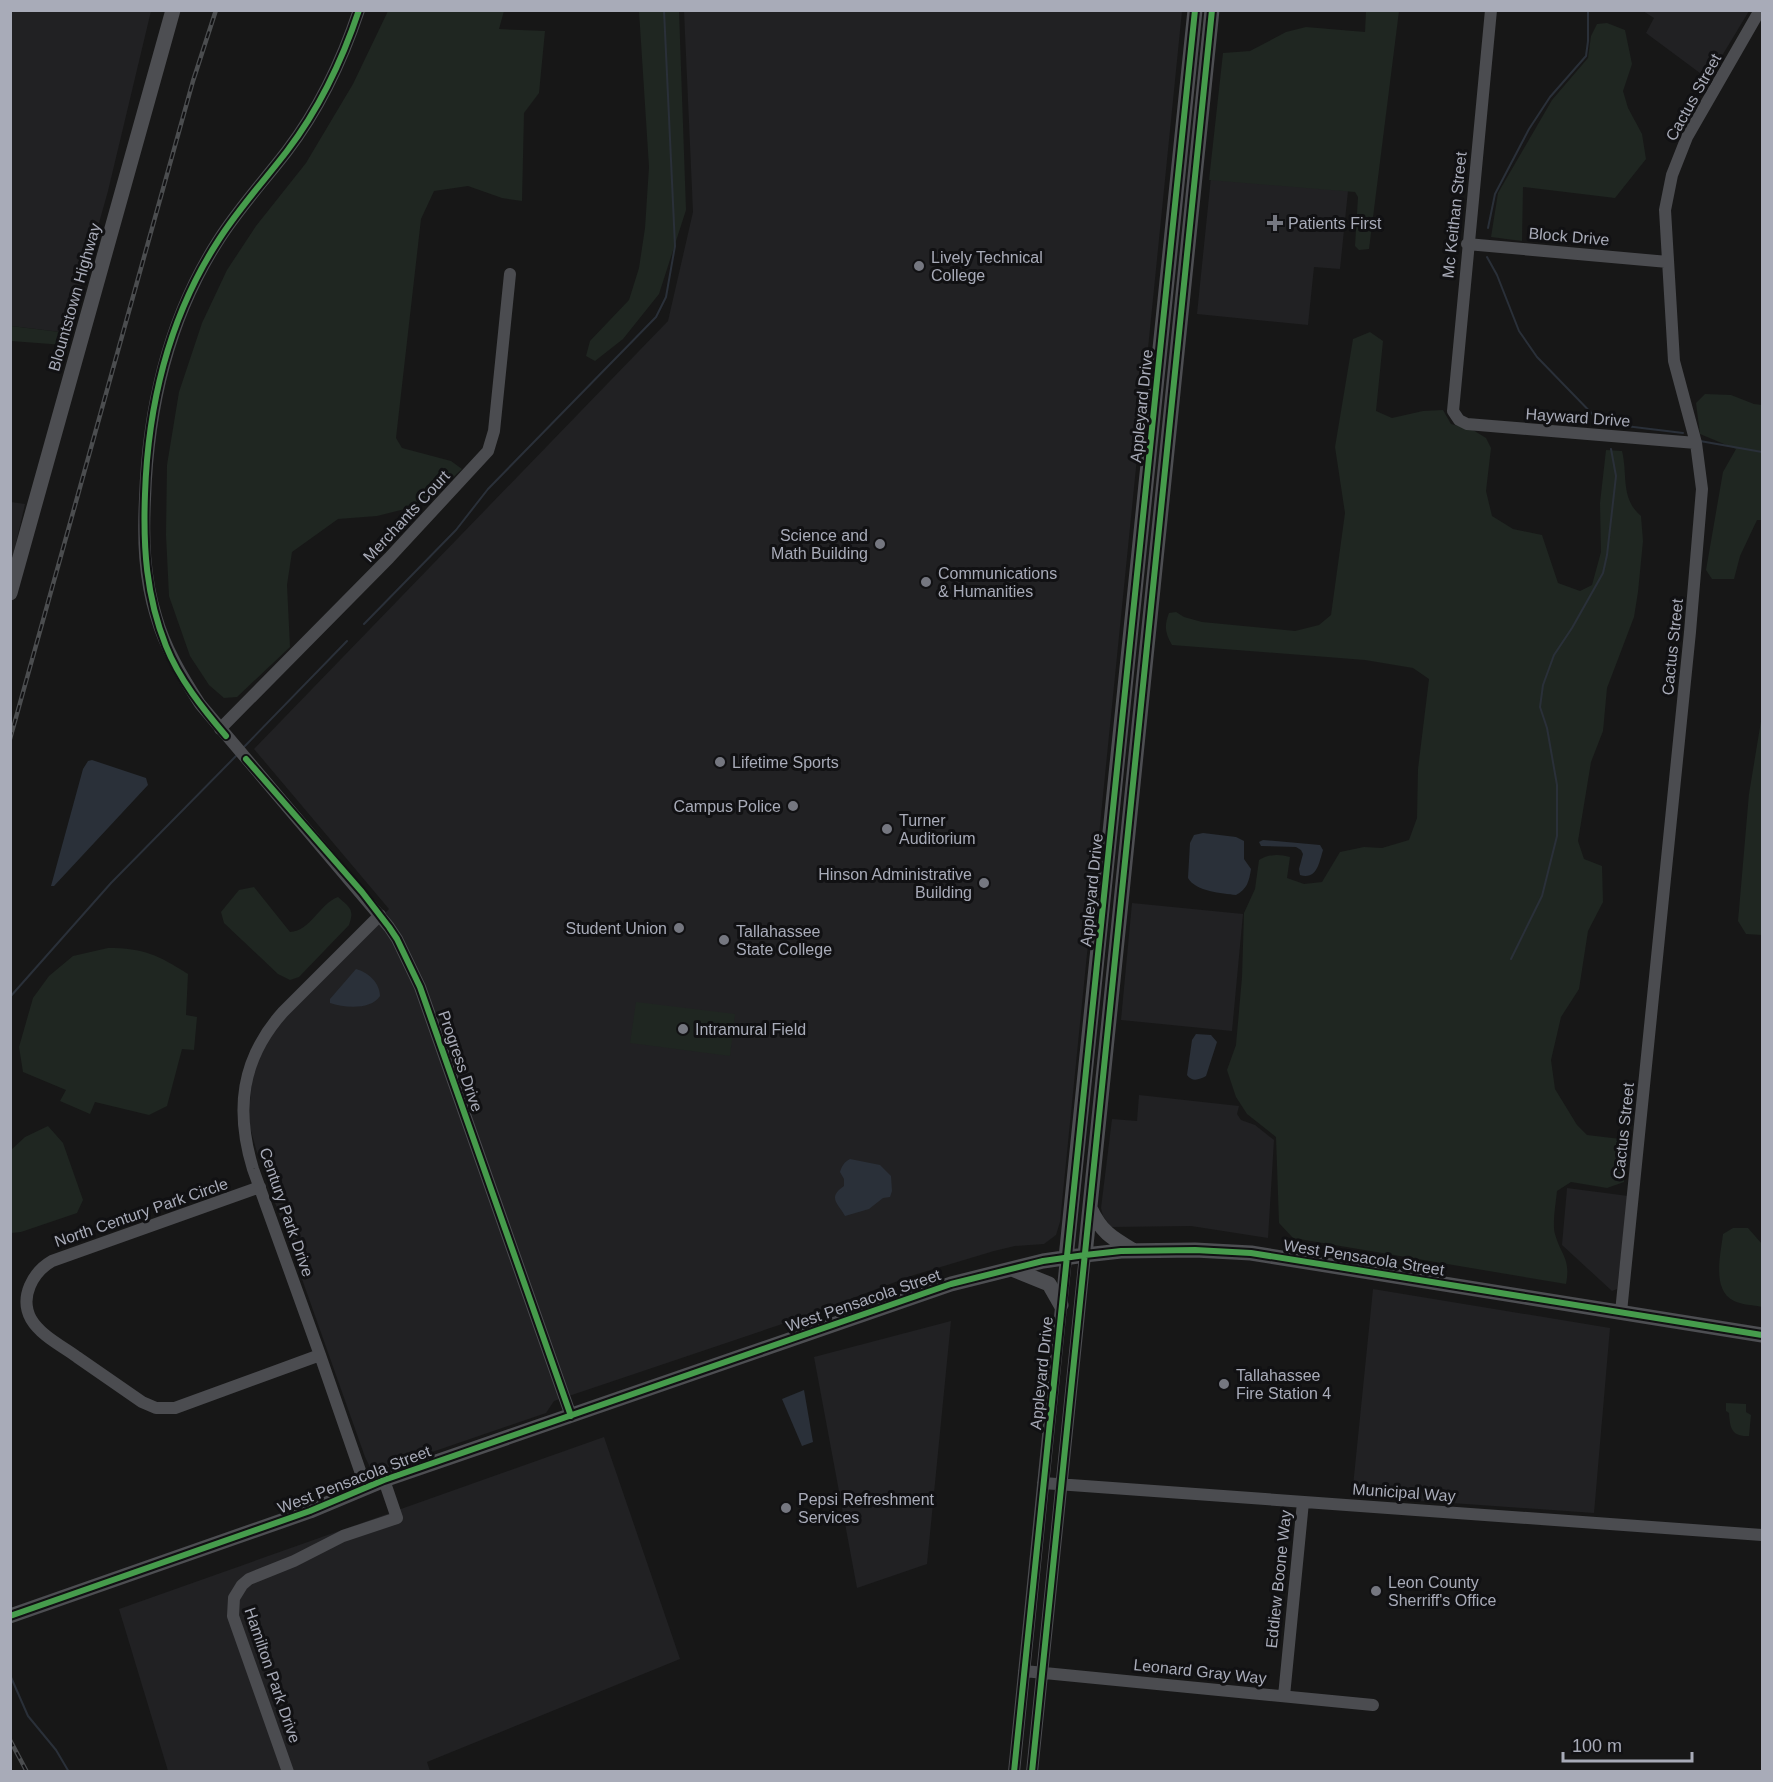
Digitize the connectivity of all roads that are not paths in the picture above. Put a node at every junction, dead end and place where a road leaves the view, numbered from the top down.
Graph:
1 (173, 10) edge
2 (358, 10) edge
3 (1195, 10) edge
4 (1212, 10) edge
5 (1491, 10) edge
6 (1760, 10) edge
7 (1467, 244) junction
8 (1668, 262) junction
9 (510, 274) dead end
10 (1168, 278) junction
11 (1185, 280) junction
12 (1459, 420) joint
13 (1696, 443) junction
14 (1144, 504) junction
15 (1162, 506) junction
16 (11, 592) edge
17 (1124, 708) junction
18 (1141, 709) junction
19 (223, 732) junction
20 (1104, 894) junction
21 (1122, 896) junction
22 (380, 915) junction
23 (1109, 1018) junction
24 (1090, 1025) junction
25 (260, 1187) junction
26 (1090, 1208) junction
27 (1134, 1251) junction
28 (1085, 1255) junction
29 (1066, 1258) junction
30 (1012, 1269) junction
31 (1061, 1305) junction
32 (1621, 1312) junction
33 (1762, 1335) edge
34 (321, 1355) junction
35 (571, 1416) junction
36 (384, 1480) junction
37 (1043, 1483) junction
38 (1062, 1484) junction
39 (366, 1488) junction
40 (1302, 1502) junction
41 (1762, 1535) edge
42 (15, 1615) edge
43 (1024, 1671) junction
44 (1042, 1672) junction
45 (1284, 1696) junction
46 (1373, 1705) dead end
47 (288, 1772) edge
48 (1014, 1772) edge
49 (1032, 1772) edge

1 - 16 main road, Blountstown Highway
2 - 19 street, Progress Drive
3 - 10 main road, Appleyard Drive
4 - 11 main road, Appleyard Drive
5 - 7 street, Mc Keithan Street
6 - 8 street, Cactus Street
7 - 8 street, Block Drive
7 - 12 street, Mc Keithan Street
8 - 13 street, Cactus Street
9 - 19 street, Merchants Court
10 - 11 street
10 - 14 main road, Appleyard Drive
11 - 15 main road, Appleyard Drive
12 - 13 street, Hayward Drive
13 - 32 street, Cactus Street
14 - 15 street
14 - 17 main road, Appleyard Drive
15 - 18 main road, Appleyard Drive
17 - 18 street
17 - 20 main road, Appleyard Drive
18 - 21 main road, Appleyard Drive
19 - 22 street, Progress Drive
20 - 21 street
20 - 24 main road, Appleyard Drive
21 - 23 main road, Appleyard Drive
22 - 25 street, Century Park Drive
22 - 35 street, Progress Drive
23 - 24 street
23 - 26 main road, Appleyard Drive
24 - 29 main road, Appleyard Drive
25 - 34 street, Century Park Drive
25 - 34 street, North Century Park Circle
26 - 27 main road
26 - 28 main road, Appleyard Drive
27 - 28 main road, West Pensacola Street
27 - 32 main road, West Pensacola Street
28 - 29 main road, West Pensacola Street
28 - 38 street, Appleyard Drive
29 - 30 main road, West Pensacola Street
29 - 31 street, Appleyard Drive
30 - 31 main road
30 - 35 main road, West Pensacola Street
31 - 37 street, Appleyard Drive
32 - 33 main road, West Pensacola Street
34 - 39 street, Century Park Drive
35 - 36 main road, West Pensacola Street
36 - 39 main road, West Pensacola Street
36 - 47 street, Hamilton Park Drive
37 - 38 street, Municipal Way
37 - 43 street, Appleyard Drive
38 - 40 street, Municipal Way
38 - 44 street, Appleyard Drive
39 - 42 main road, West Pensacola Street
40 - 41 street, Municipal Way
40 - 45 street, Eddiew Boone Way
43 - 44 street, Leonard Gray Way
43 - 48 street, Appleyard Drive
44 - 45 street, Leonard Gray Way
44 - 49 street, Appleyard Drive
45 - 46 street, Leonard Gray Way

